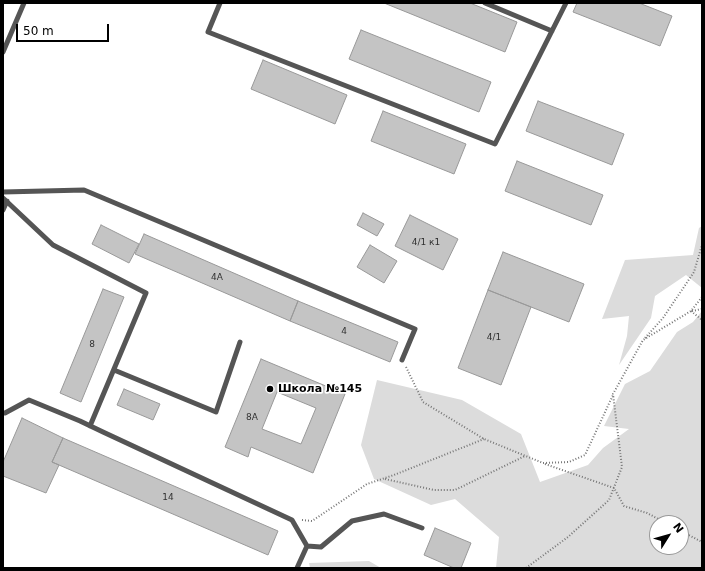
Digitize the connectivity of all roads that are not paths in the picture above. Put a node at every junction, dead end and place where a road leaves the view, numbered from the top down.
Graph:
1 (24, 3) edge
2 (220, 3) edge
3 (485, 3) edge
4 (566, 3) edge
5 (552, 31) junction
6 (3, 52) edge
7 (3, 192) edge
8 (5, 200) edge
9 (3, 210) edge
10 (240, 342) dead end
11 (402, 360) road end
12 (114, 370) junction
13 (4, 415) edge
14 (90, 426) junction
15 (422, 528) dead end
16 (307, 546) junction
17 (297, 568) edge

1 - 6 lane
2 - 5 lane
3 - 5 lane
4 - 5 lane
7 - 11 lane
8 - 9 lane
8 - 12 lane
10 - 12 lane
12 - 14 lane
13 - 14 lane
14 - 16 lane
15 - 16 lane
16 - 17 lane

